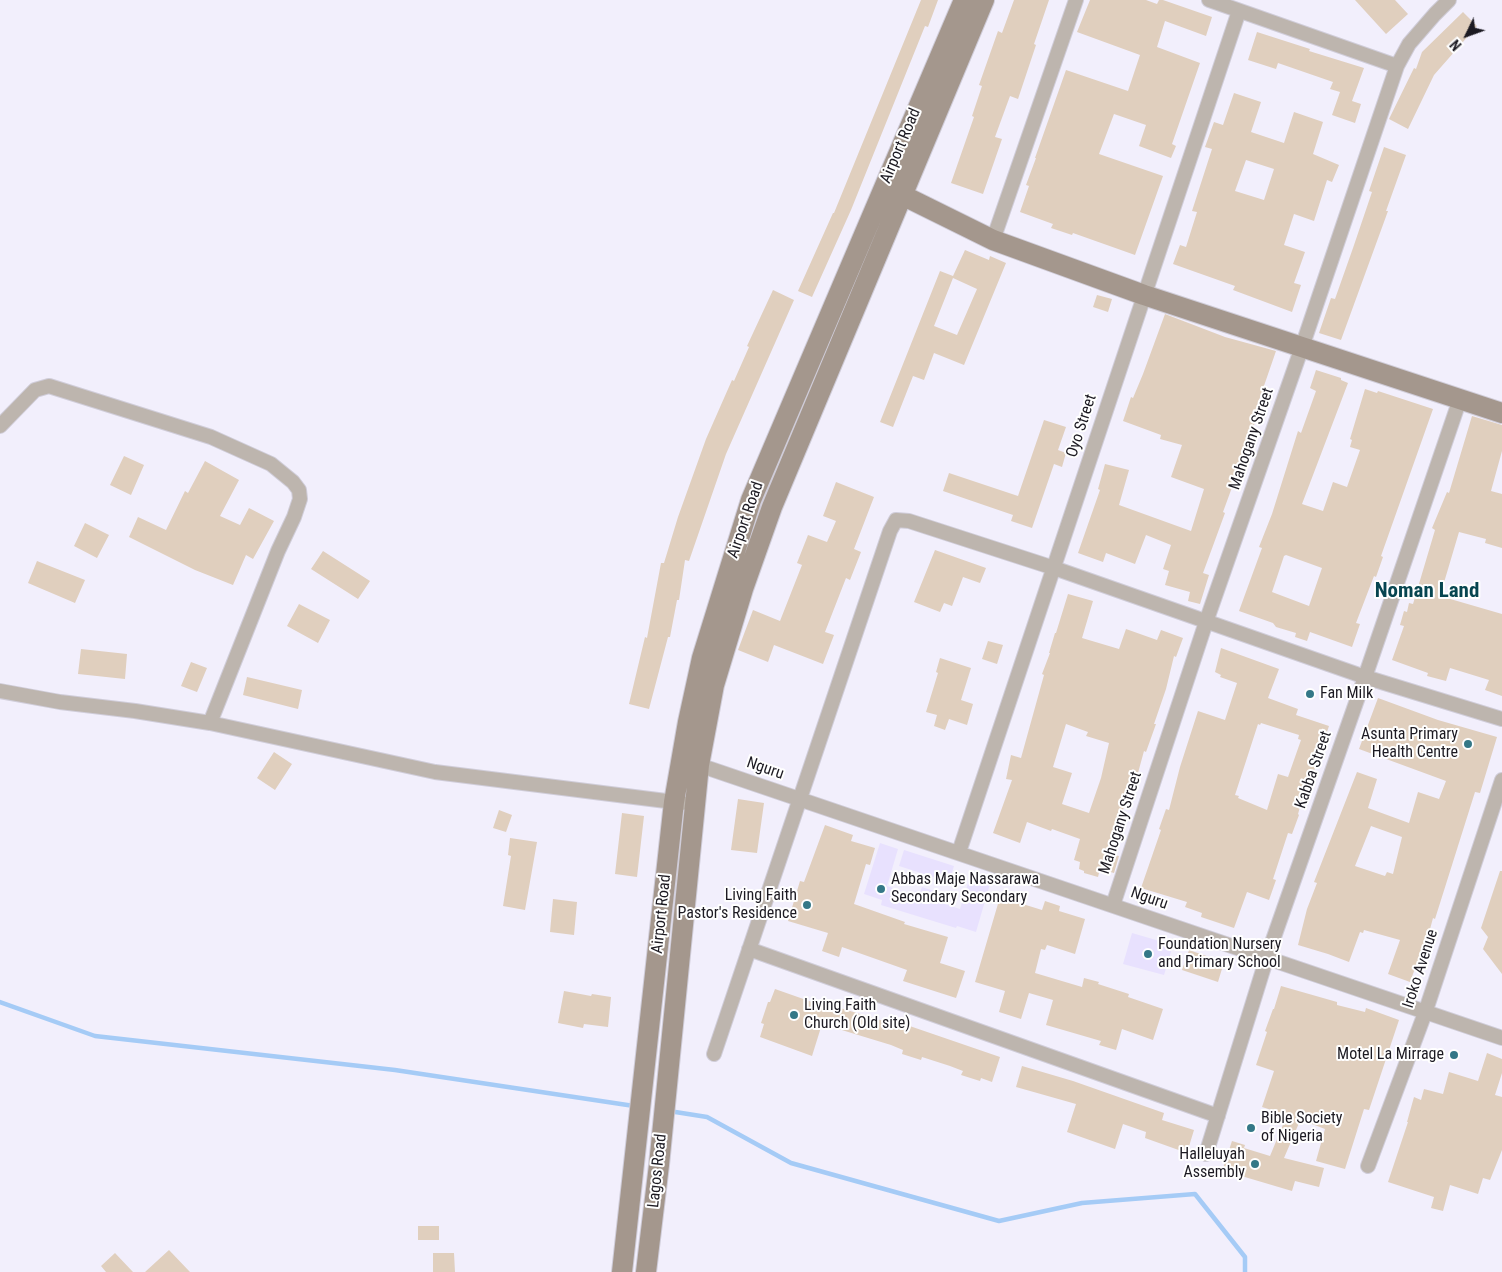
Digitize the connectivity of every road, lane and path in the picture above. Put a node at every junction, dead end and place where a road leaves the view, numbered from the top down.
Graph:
1 (964, 0) edge
2 (984, 0) edge
3 (1076, 0) edge
4 (1209, 0) edge
5 (1449, 0) edge
6 (1239, 10) junction
7 (1397, 66) junction
8 (902, 195) junction
9 (993, 240) junction
10 (1144, 295) junction
11 (1302, 347) junction
12 (1460, 399) junction
13 (1502, 413) edge
14 (0, 426) edge
15 (1054, 568) junction
16 (1206, 622) junction
17 (1365, 678) junction
18 (0, 691) edge
19 (1502, 719) edge
20 (210, 723) junction
21 (699, 765) junction
22 (1502, 780) edge
23 (799, 798) junction
24 (674, 802) junction
25 (694, 805) junction
26 (959, 852) junction
27 (1113, 905) junction
28 (749, 949) junction
29 (1267, 957) junction
30 (1425, 1013) junction
31 (1502, 1038) edge
32 (714, 1054) dead end
33 (668, 1071) joint
34 (645, 1072) joint
35 (1218, 1116) junction
36 (1206, 1154) dead end
37 (1368, 1166) dead end
38 (622, 1272) edge
39 (646, 1272) edge

1 - 24 main road, Airport Road
2 - 8 main road, Airport Road
3 - 9 street
4 - 6 street
5 - 7 street, Mahogany Street
6 - 7 street
6 - 10 street, Oyo Street
7 - 11 street, Mahogany Street
8 - 9 main road
8 - 21 main road, Airport Road
9 - 10 main road
10 - 11 main road
10 - 15 street, Oyo Street
11 - 12 main road
11 - 16 street, Mahogany Street
12 - 13 main road
12 - 17 street, Kabba Street
14 - 20 street
15 - 16 street
15 - 23 street
15 - 26 street, Oyo Street
16 - 17 street
16 - 27 street, Mahogany Street
17 - 19 street
17 - 29 street, Kabba Street
18 - 20 street
20 - 24 street
21 - 23 street, Nguru
21 - 25 main road, Airport Road
22 - 30 street, Iroko Avenue
23 - 26 street, Nguru
23 - 28 street
24 - 25 street
24 - 34 main road, Airport Road
25 - 33 main road, Airport Road
26 - 27 street, Nguru
27 - 29 street, Nguru
28 - 32 street
28 - 35 street
29 - 30 street, Nguru
29 - 35 street, Kabba Street
30 - 31 street, Nguru
30 - 37 street, Iroko Avenue
33 - 39 main road, Lagos Road
34 - 38 main road, Lagos Road
35 - 36 street, Kabba Street

